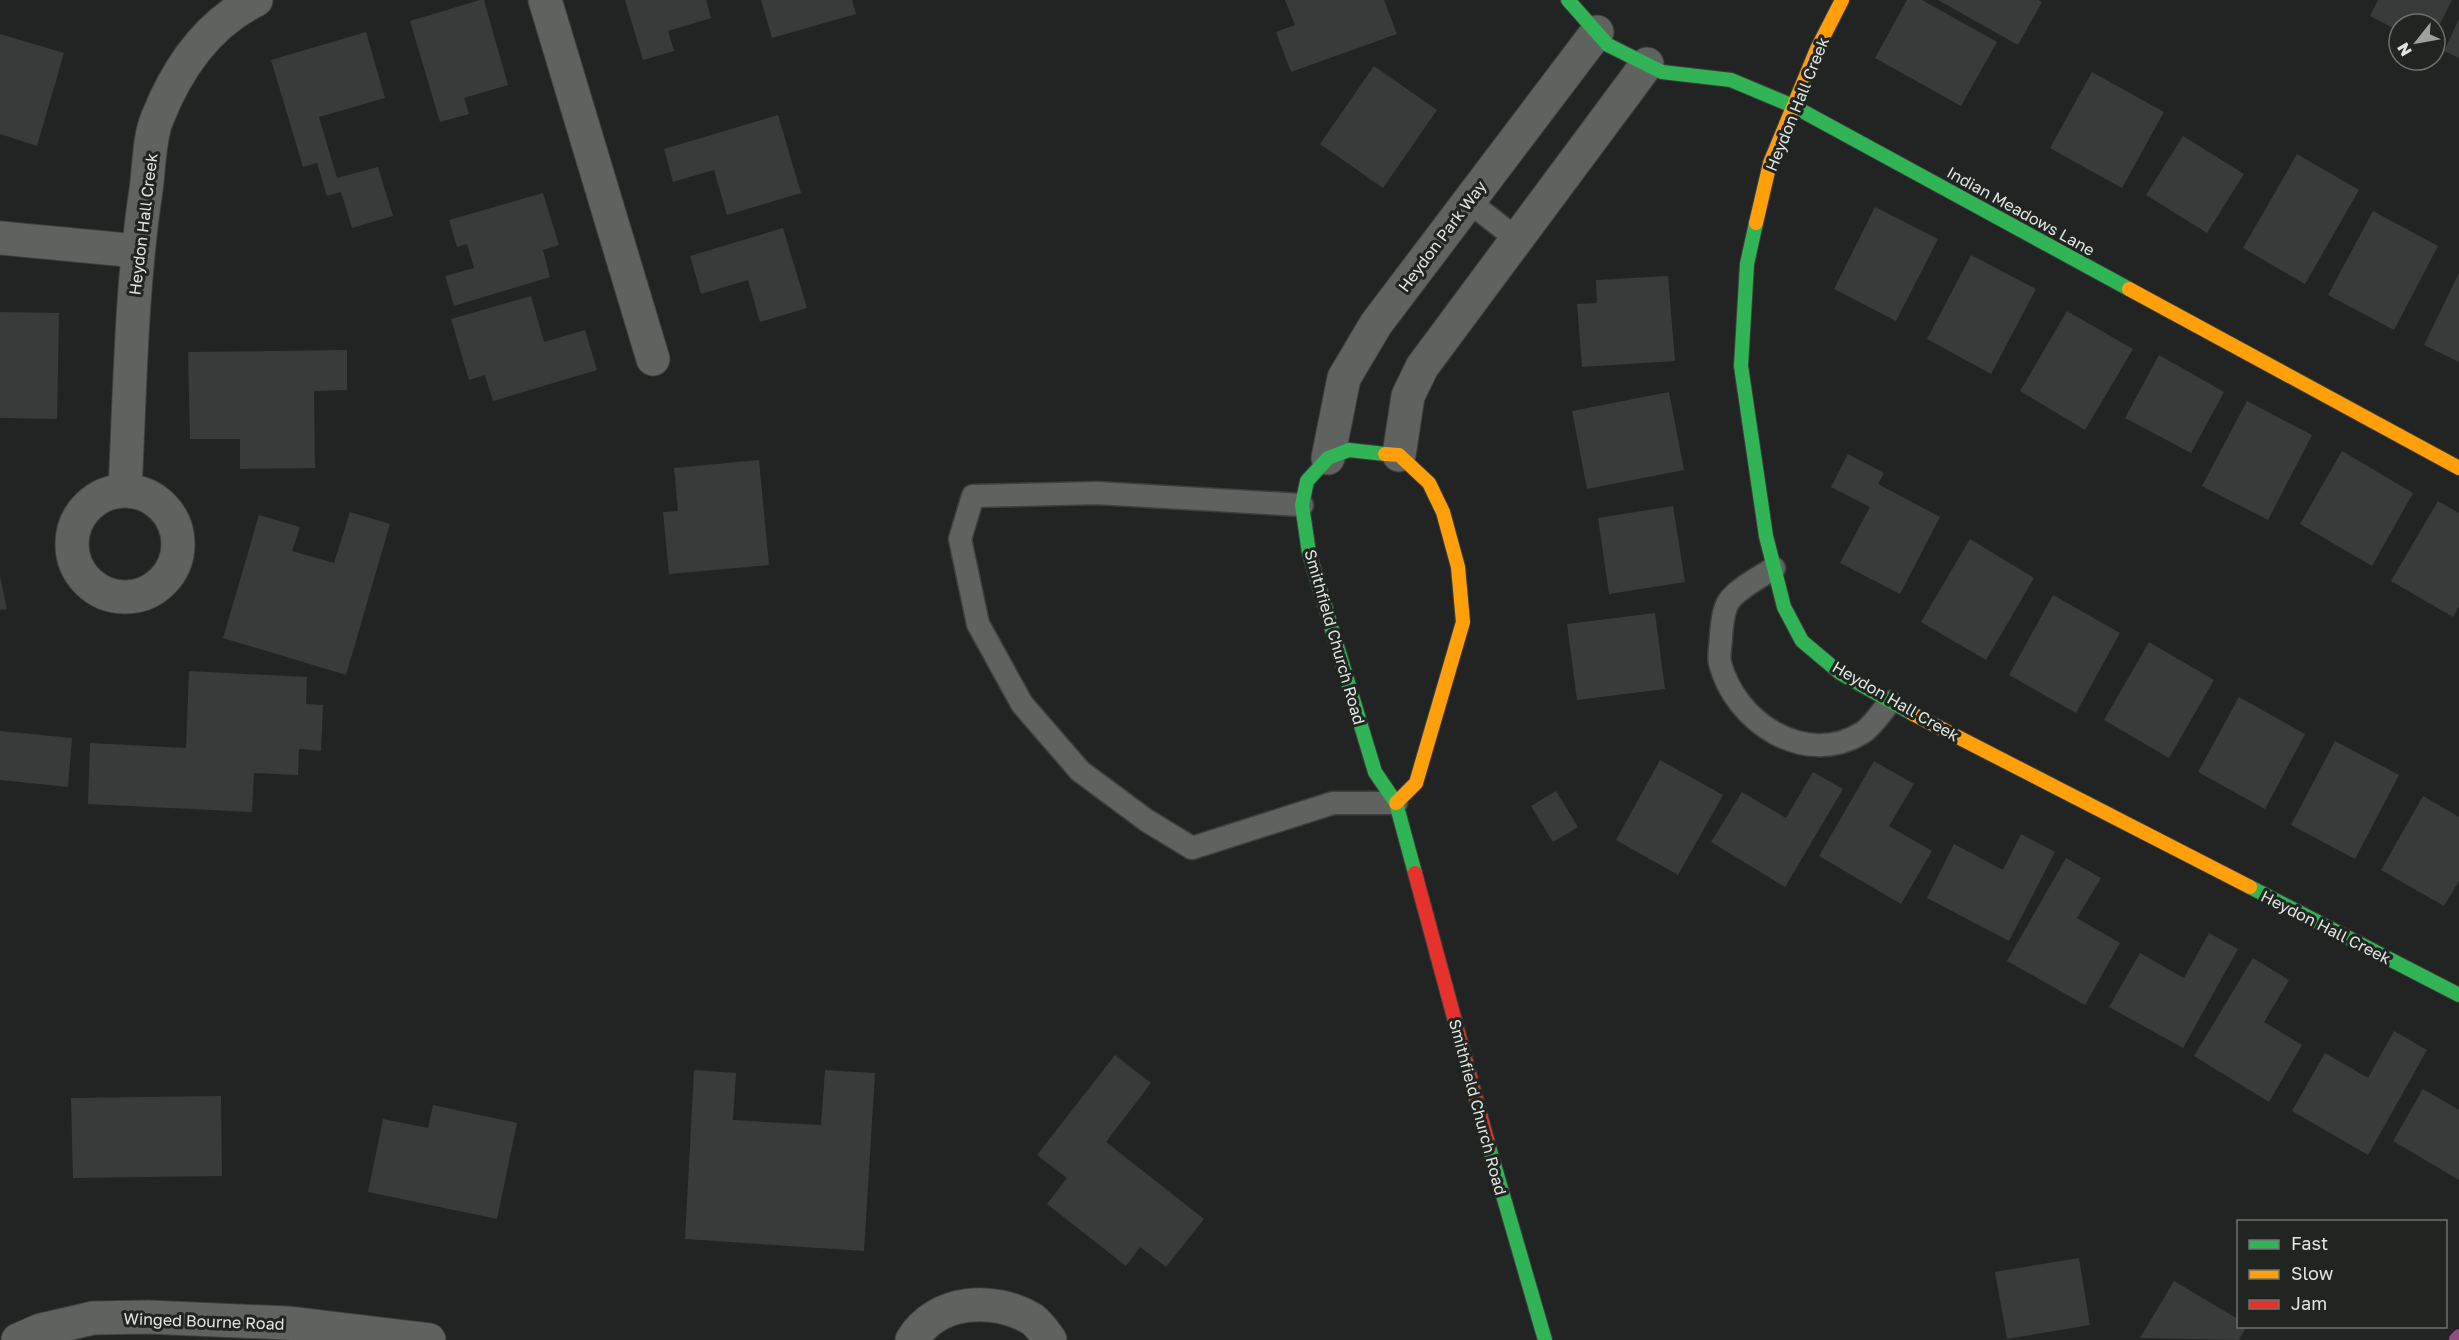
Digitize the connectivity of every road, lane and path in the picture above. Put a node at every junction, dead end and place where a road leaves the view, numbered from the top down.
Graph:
1 (256, 0) edge
2 (545, 0) edge
3 (1568, 0) edge
4 (1842, 0) edge
5 (1597, 32) junction
6 (1647, 64) junction
7 (1794, 106) junction
8 (1468, 201) junction
9 (0, 238) edge
10 (1517, 239) junction
11 (137, 250) junction
12 (653, 359) dead end
13 (1399, 455) junction
14 (1328, 458) junction
15 (2459, 468) edge
16 (125, 490) dead end
17 (1302, 505) junction
18 (1774, 568) junction
19 (1890, 702) junction
20 (1396, 803) junction
21 (2459, 995) edge
22 (18, 1340) edge
23 (429, 1340) edge
24 (912, 1340) edge
25 (1050, 1340) edge
26 (1545, 1340) edge

1 - 11 street, Heydon Hall Creek
2 - 12 street
3 - 5 street, Indian Meadows Lane
4 - 7 street, Heydon Hall Creek
5 - 6 street, Indian Meadows Lane
5 - 8 street, Heydon Park Way
6 - 7 street, Indian Meadows Lane
6 - 10 street
7 - 15 street, Indian Meadows Lane
7 - 18 street, Heydon Hall Creek
8 - 10 lane
8 - 14 street, Heydon Park Way
9 - 11 street
10 - 13 street
11 - 16 street, Heydon Hall Creek
13 - 14 street
13 - 20 street
14 - 17 street, Smithfield Church Road
17 - 20 street, Smithfield Church Road
17 - 20 lane
18 - 19 street, Heydon Hall Creek
18 - 19 lane
19 - 21 street, Heydon Hall Creek
20 - 26 street, Smithfield Church Road
22 - 23 street, Winged Bourne Road
24 - 25 street

